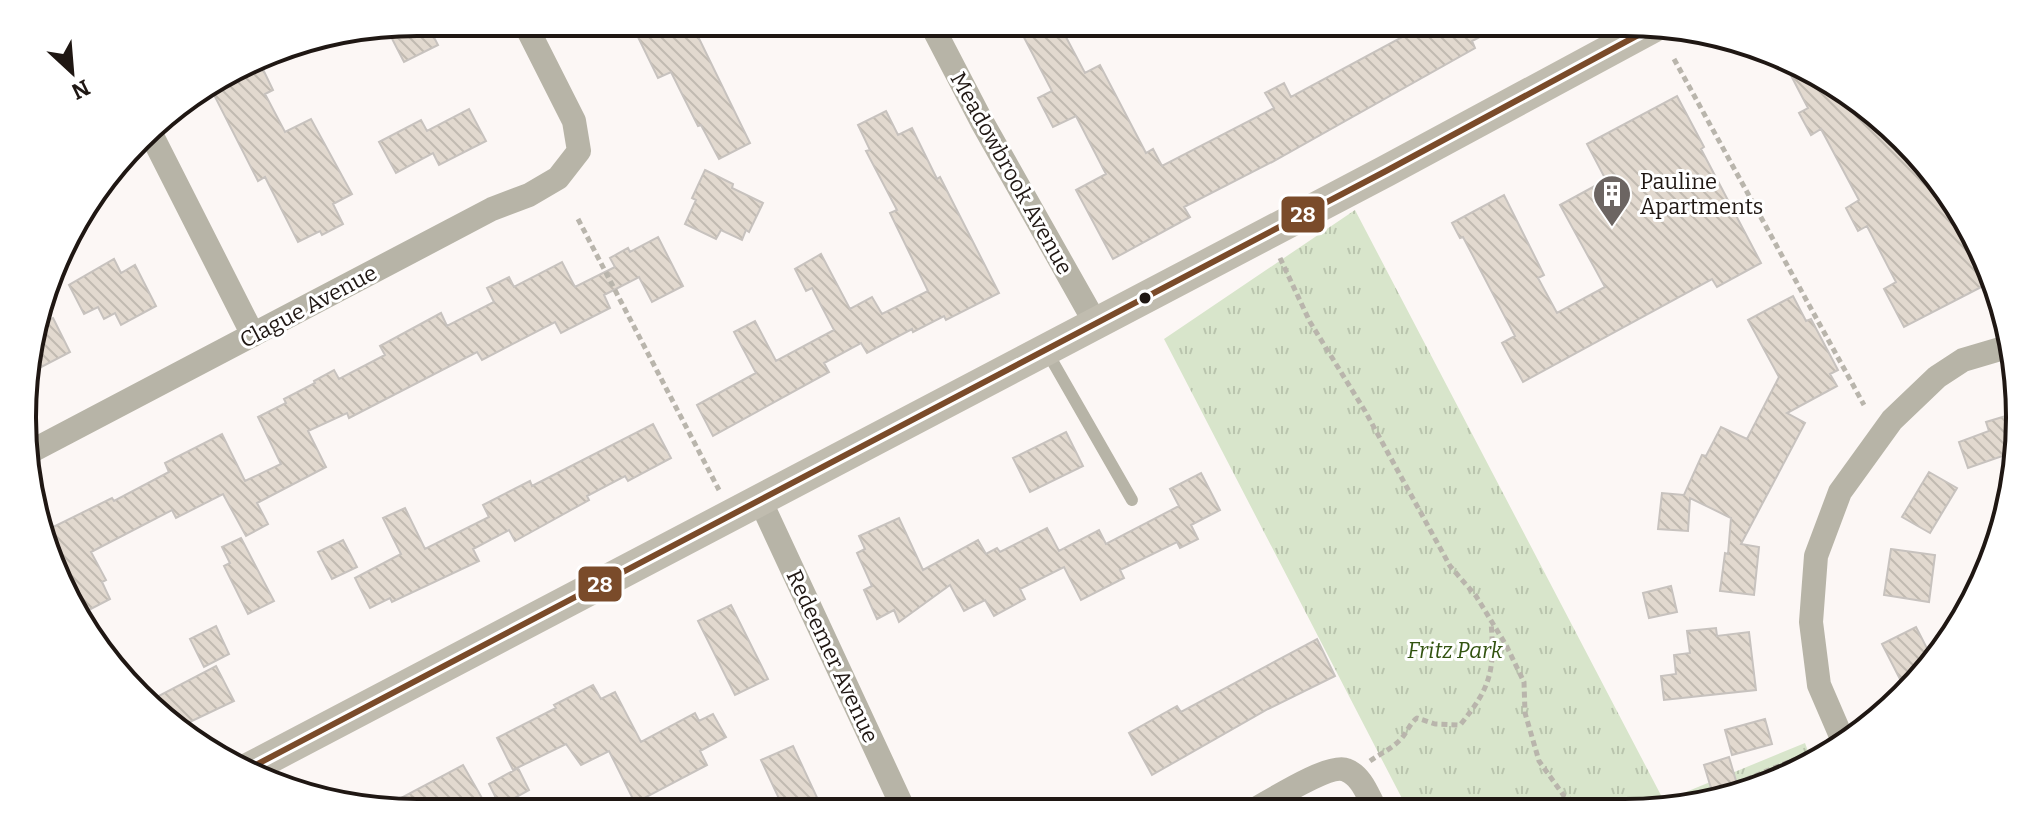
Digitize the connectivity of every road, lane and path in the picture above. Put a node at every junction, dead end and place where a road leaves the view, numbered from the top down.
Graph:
1 (531, 36) edge
2 (937, 36) edge
3 (1635, 36) edge
4 (1674, 59) dead end
5 (155, 142) edge
6 (578, 219) dead end
7 (1285, 268) dead end
8 (1096, 324) junction
9 (253, 335) junction
10 (2000, 349) edge
11 (1046, 350) junction
12 (1864, 405) dead end
13 (37, 448) edge
14 (721, 494) dead end
15 (760, 500) junction
16 (1132, 500) dead end
17 (1491, 621) junction
18 (1839, 733) edge
19 (1785, 763) edge
20 (258, 764) edge
21 (1348, 772) junction
22 (1753, 777) edge
23 (899, 799) edge
24 (1275, 799) edge
25 (1370, 799) edge
26 (1569, 799) edge

1 - 9 street, Clague Avenue
2 - 8 street, Meadowbrook Avenue
3 - 8 street
4 - 12 path
5 - 9 street
6 - 14 path
7 - 17 path
8 - 11 street
9 - 13 street, Clague Avenue
10 - 18 street
11 - 15 street
11 - 16 lane
15 - 20 street
15 - 23 street, Redeemer Avenue
17 - 21 path
17 - 26 path
19 - 22 path
21 - 24 street
21 - 25 street

